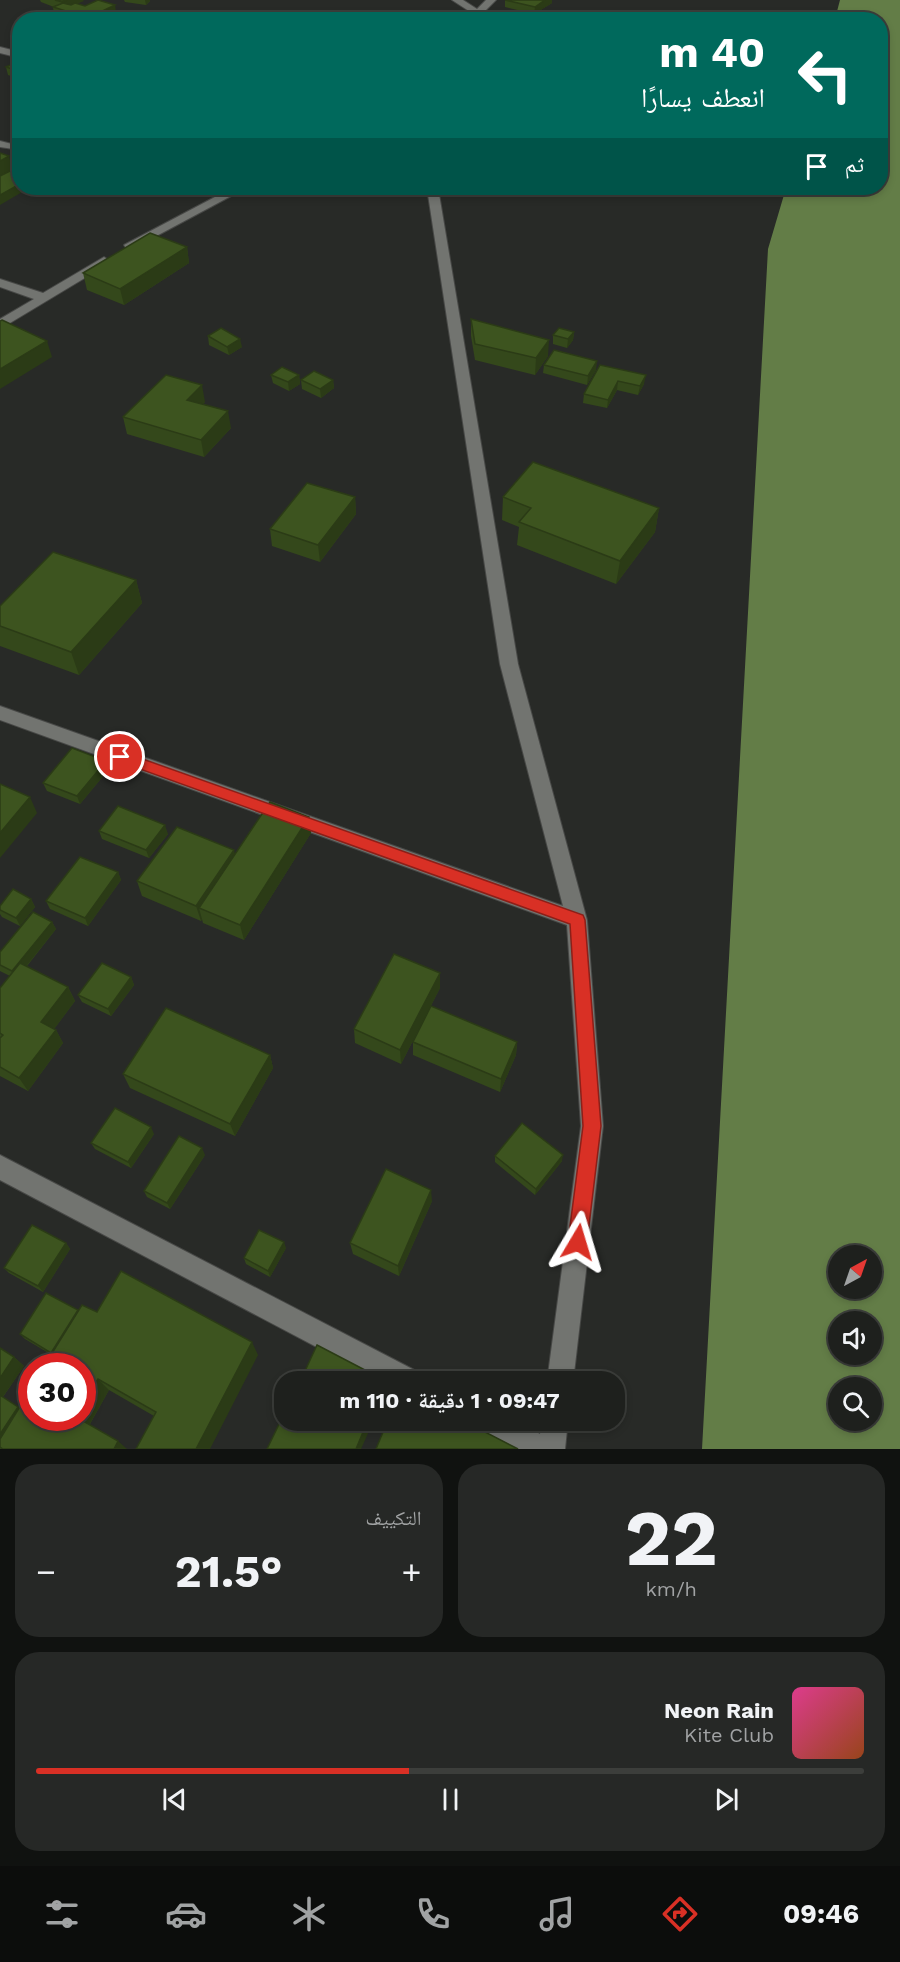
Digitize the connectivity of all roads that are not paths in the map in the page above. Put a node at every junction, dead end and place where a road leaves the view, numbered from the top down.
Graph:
1 (457, 0) edge
2 (492, 0) edge
3 (469, 12) edge
4 (478, 12) edge
5 (226, 195) edge
6 (433, 195) edge
7 (0, 283) edge
8 (44, 298) junction
9 (0, 325) edge
10 (0, 713) edge
11 (577, 920) junction
12 (0, 1167) edge
13 (390, 1371) edge
14 (561, 1371) edge
15 (506, 1431) edge
16 (554, 1431) edge
17 (540, 1449) edge
18 (552, 1449) edge

1 - 3 street
2 - 4 street
5 - 8 street
6 - 11 street
7 - 8 street
8 - 9 street
10 - 11 street
11 - 14 street
12 - 13 street
15 - 17 street
16 - 18 street

